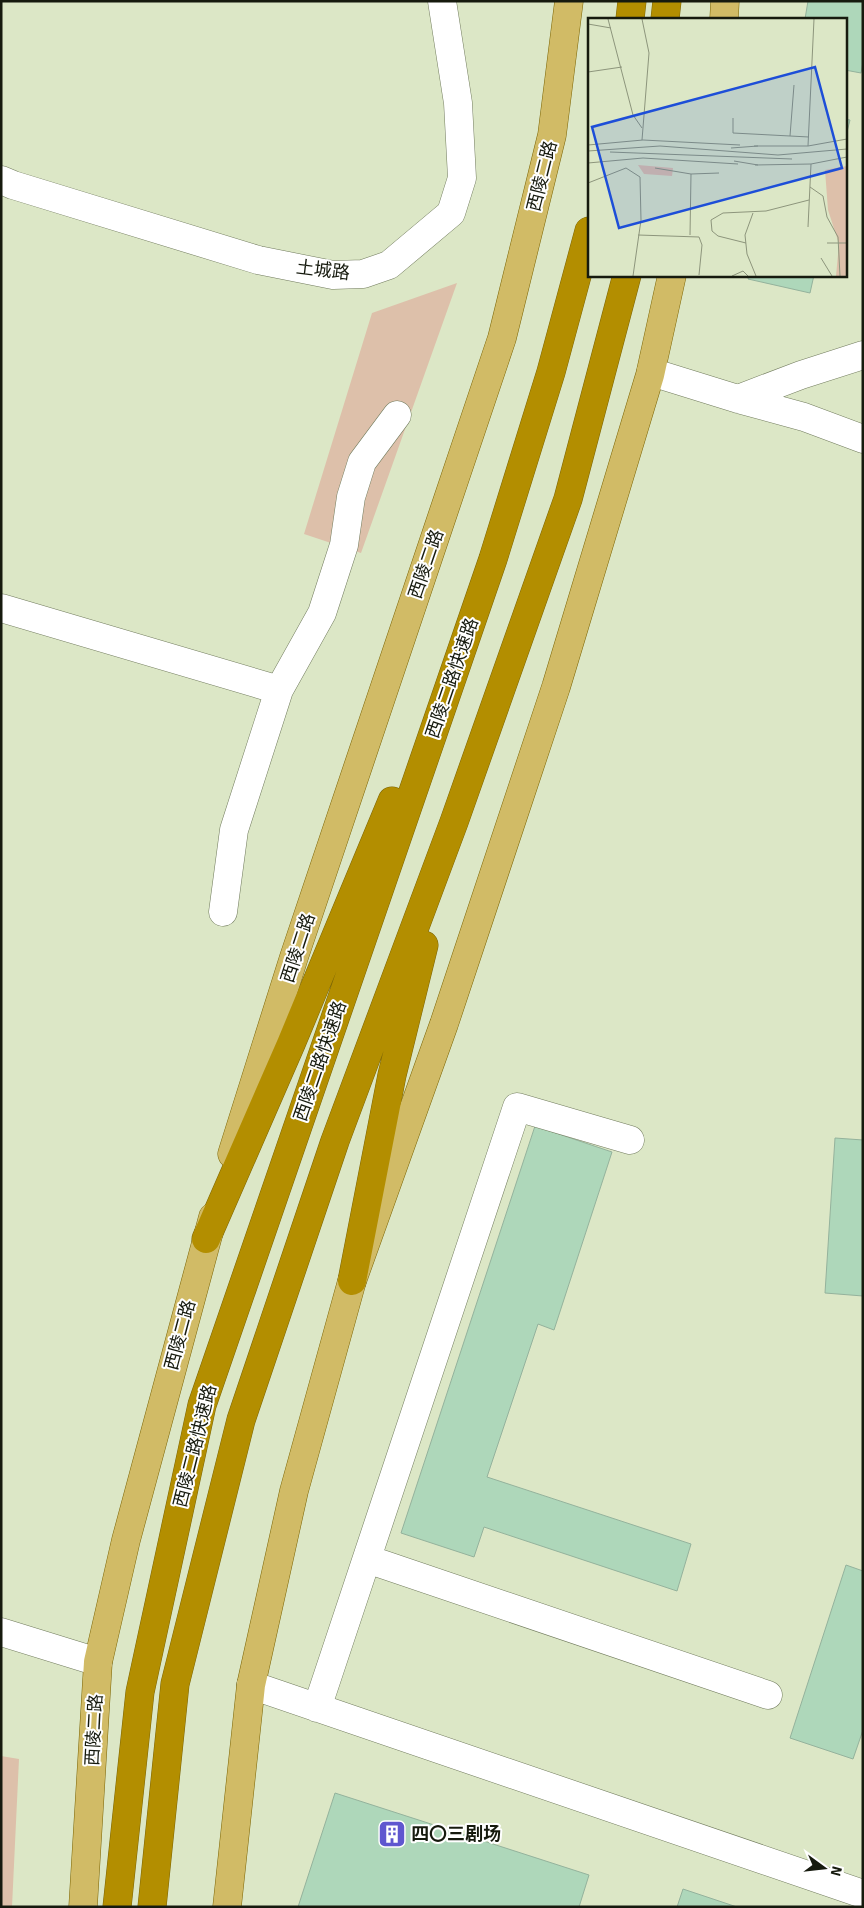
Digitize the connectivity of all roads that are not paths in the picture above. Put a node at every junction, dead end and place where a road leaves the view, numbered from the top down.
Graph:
1 (442, 1) edge
2 (569, 1) edge
3 (632, 1) edge
4 (668, 1) edge
5 (725, 1) edge
6 (630, 18) edge
7 (665, 18) edge
8 (724, 18) edge
9 (1, 180) edge
10 (588, 235) edge
11 (627, 276) edge
12 (672, 276) edge
13 (863, 355) edge
14 (651, 372) junction
15 (738, 399) junction
16 (397, 415) dead end
17 (863, 439) edge
18 (493, 559) junction
19 (1, 608) edge
20 (279, 690) junction
21 (454, 822) junction
22 (223, 912) dead end
23 (630, 1140) dead end
24 (206, 1239) junction
25 (352, 1281) junction
26 (367, 1559) junction
27 (1, 1632) edge
28 (98, 1662) junction
29 (250, 1685) junction
30 (768, 1695) dead end
31 (318, 1708) junction
32 (863, 1894) edge
33 (83, 1907) edge
34 (116, 1907) edge
35 (152, 1907) edge
36 (228, 1907) edge

1 - 9 street, 土城路
2 - 24 main road, 西陵二路
3 - 6 highway
4 - 7 highway
5 - 8 main road
10 - 18 highway, 西陵二路快速路
11 - 21 highway
12 - 14 main road
13 - 15 street
14 - 15 street
14 - 25 main road
15 - 17 street
16 - 20 street
18 - 24 highway
18 - 34 highway, 西陵二路快速路
19 - 20 street
20 - 22 street
21 - 25 highway
21 - 35 highway
23 - 26 street
24 - 28 main road, 西陵二路
25 - 29 main road
26 - 30 street
26 - 31 street
27 - 28 street
28 - 33 main road, 西陵二路
29 - 31 street
29 - 36 main road
31 - 32 street

